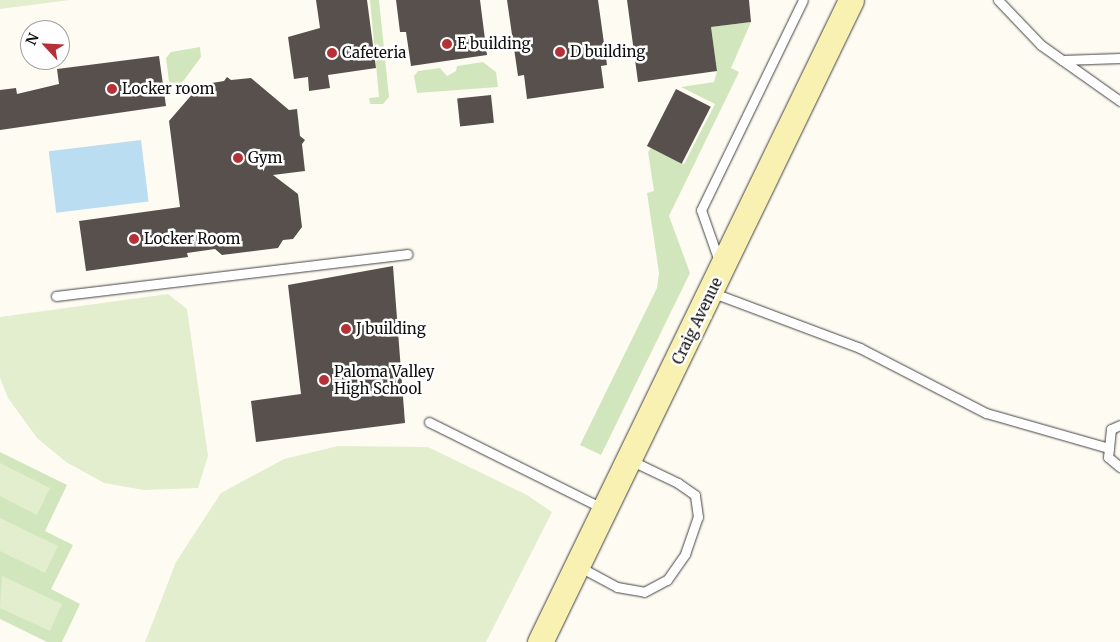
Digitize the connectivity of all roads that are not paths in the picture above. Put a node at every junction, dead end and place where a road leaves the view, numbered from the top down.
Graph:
1 (803, 0) edge
2 (851, 0) edge
3 (998, 0) edge
4 (1120, 58) edge
5 (1062, 60) junction
6 (1120, 101) edge
7 (408, 254) dead end
8 (722, 270) junction
9 (711, 292) junction
10 (56, 296) dead end
11 (429, 422) dead end
12 (1120, 425) edge
13 (1109, 448) junction
14 (630, 460) junction
15 (1120, 467) edge
16 (606, 510) junction
17 (578, 566) junction
18 (540, 642) edge

1 - 8 lane
2 - 8 street, Craig Avenue
3 - 5 lane
4 - 5 lane
5 - 6 lane
7 - 10 lane
8 - 9 street, Craig Avenue
9 - 13 lane
9 - 14 street, Craig Avenue
11 - 16 lane
12 - 13 lane
13 - 15 lane
14 - 16 street, Craig Avenue
14 - 17 lane
16 - 17 street, Craig Avenue
17 - 18 street, Craig Avenue

